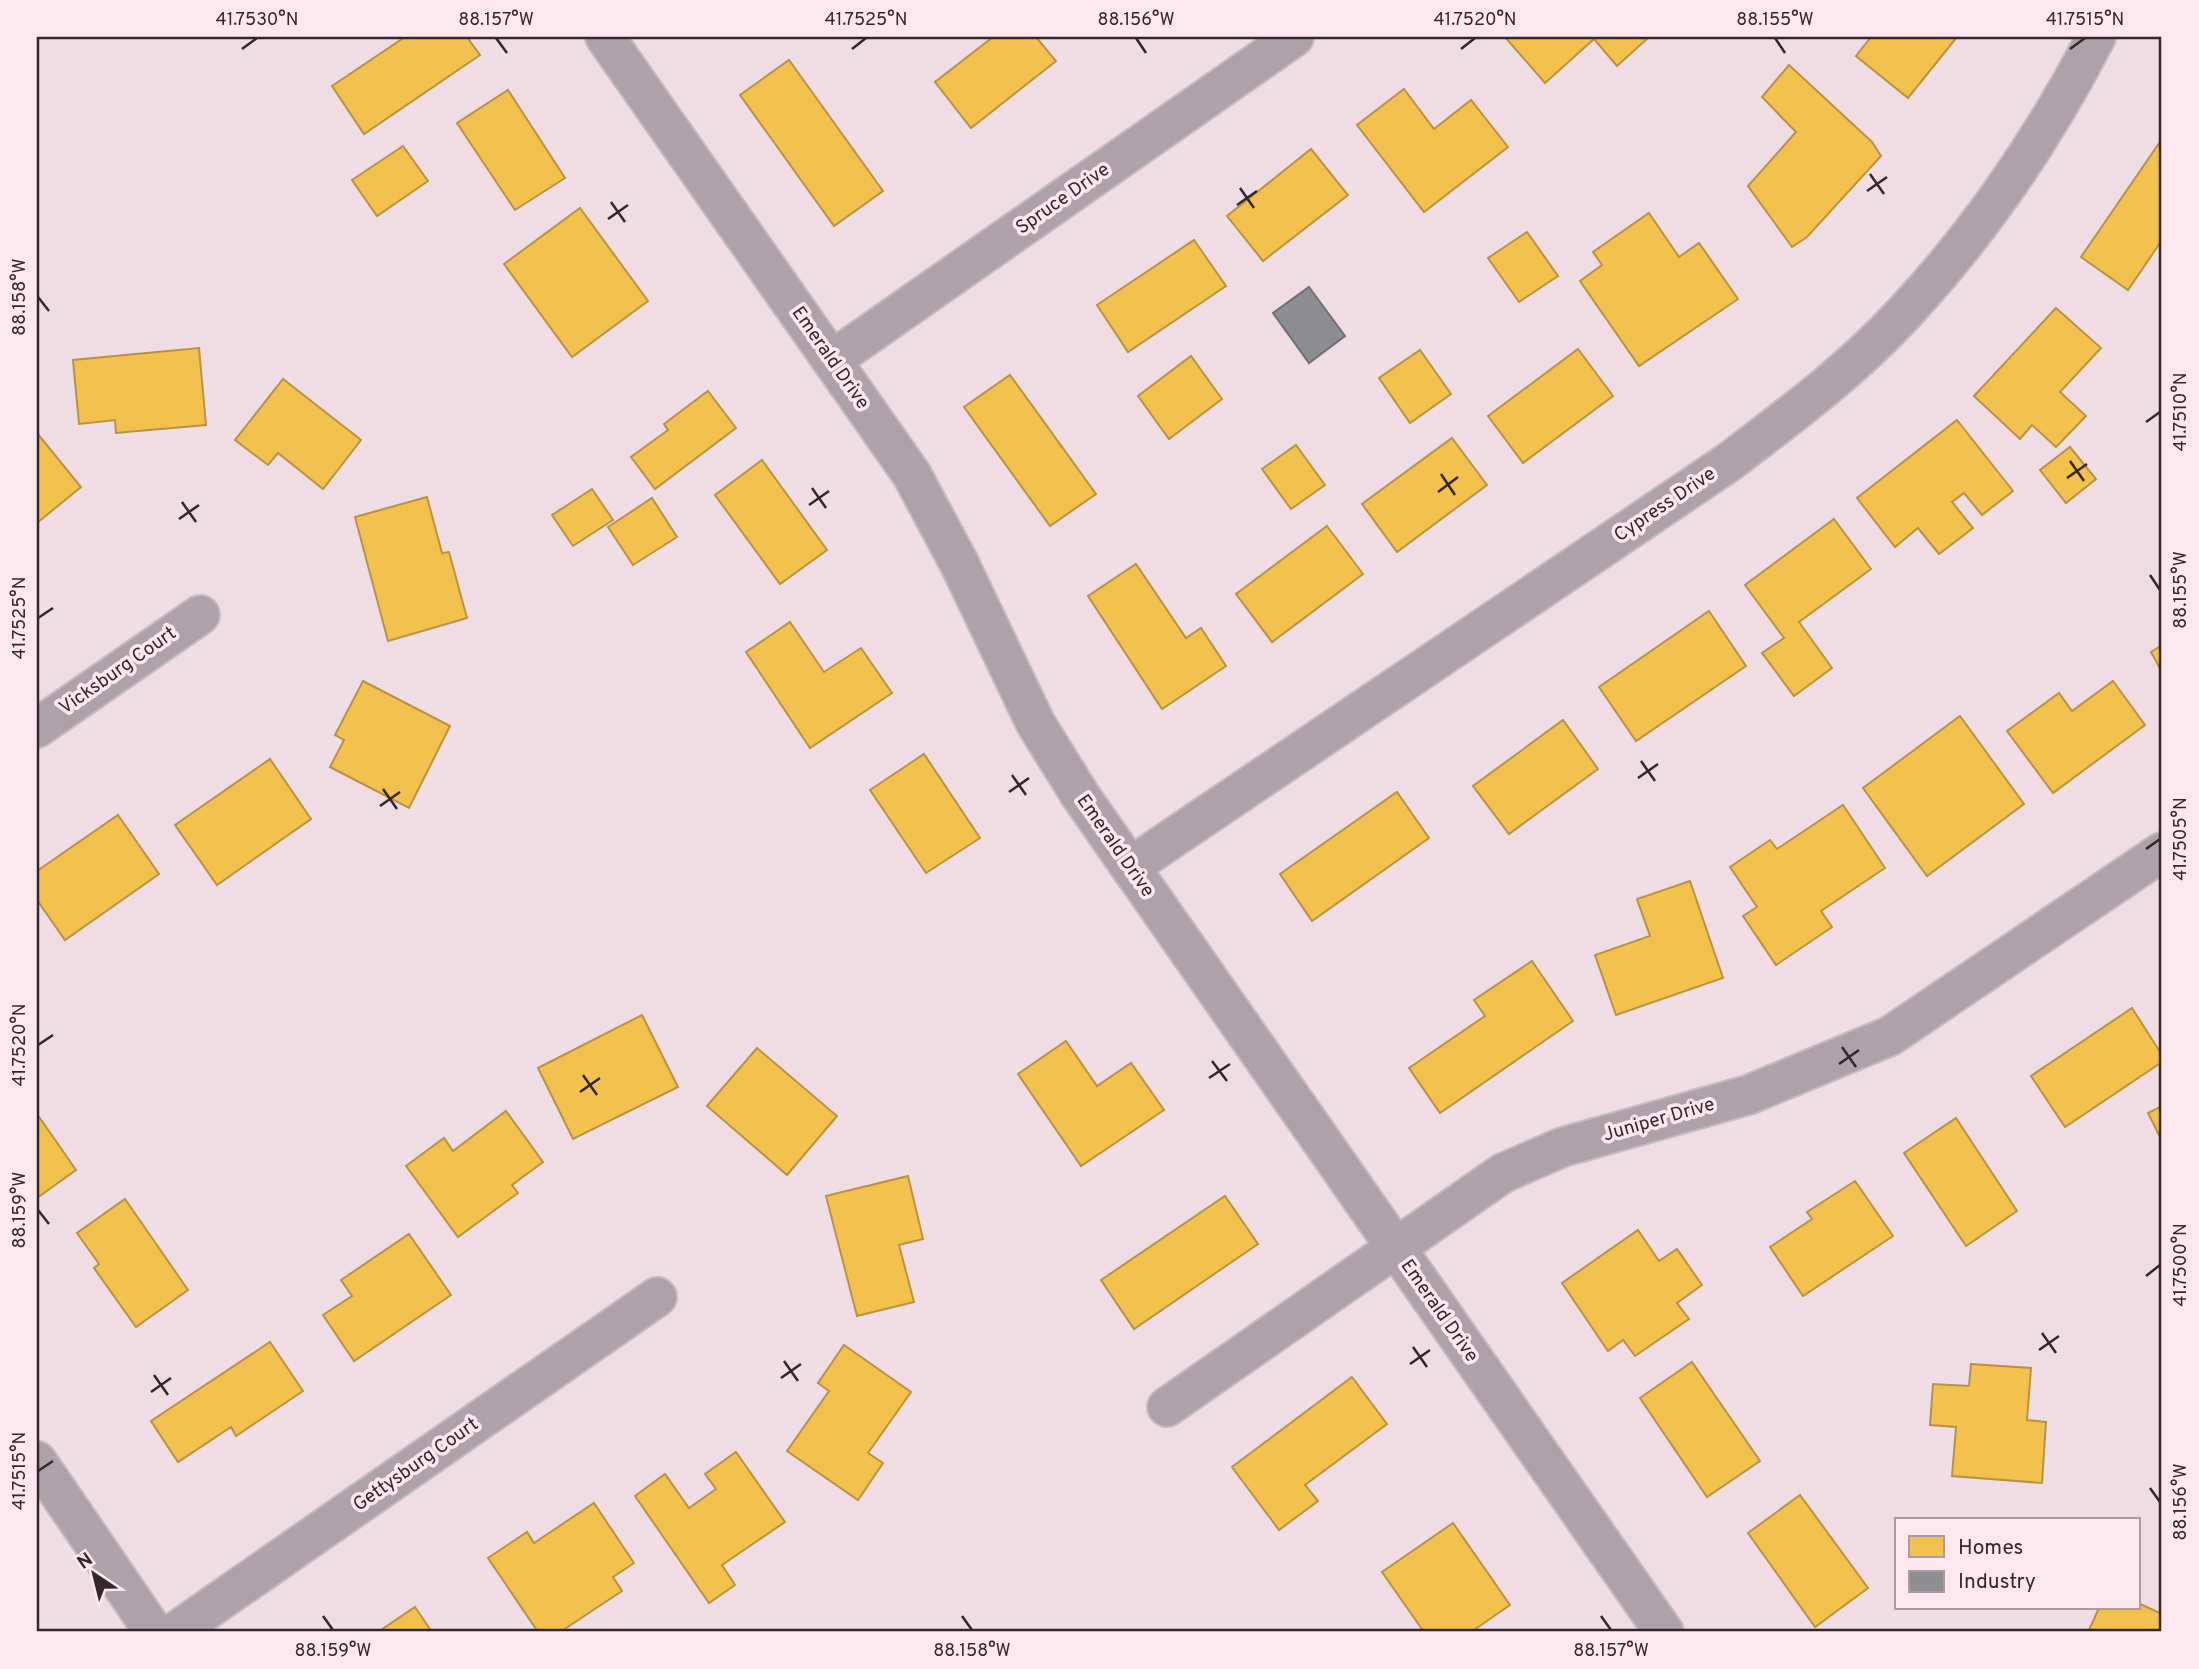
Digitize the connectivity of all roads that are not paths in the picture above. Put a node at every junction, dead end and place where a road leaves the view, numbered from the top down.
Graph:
1 (605, 37) edge
2 (1294, 37) edge
3 (2096, 37) edge
4 (832, 360) junction
5 (200, 615) dead end
6 (37, 728) edge
7 (2162, 852) edge
8 (1130, 867) junction
9 (1396, 1248) junction
10 (657, 1297) dead end
11 (1167, 1406) dead end
12 (37, 1461) edge
13 (154, 1632) edge
14 (176, 1632) edge
15 (1664, 1632) edge

1 - 4 street, Emerald Drive
2 - 4 street, Spruce Drive
3 - 8 street, Cypress Drive
4 - 8 street, Emerald Drive
5 - 6 street, Vicksburg Court
7 - 9 street, Juniper Drive
8 - 9 street, Emerald Drive
9 - 11 street, Juniper Drive
9 - 15 street, Emerald Drive
10 - 14 street, Gettysburg Court
12 - 13 street

